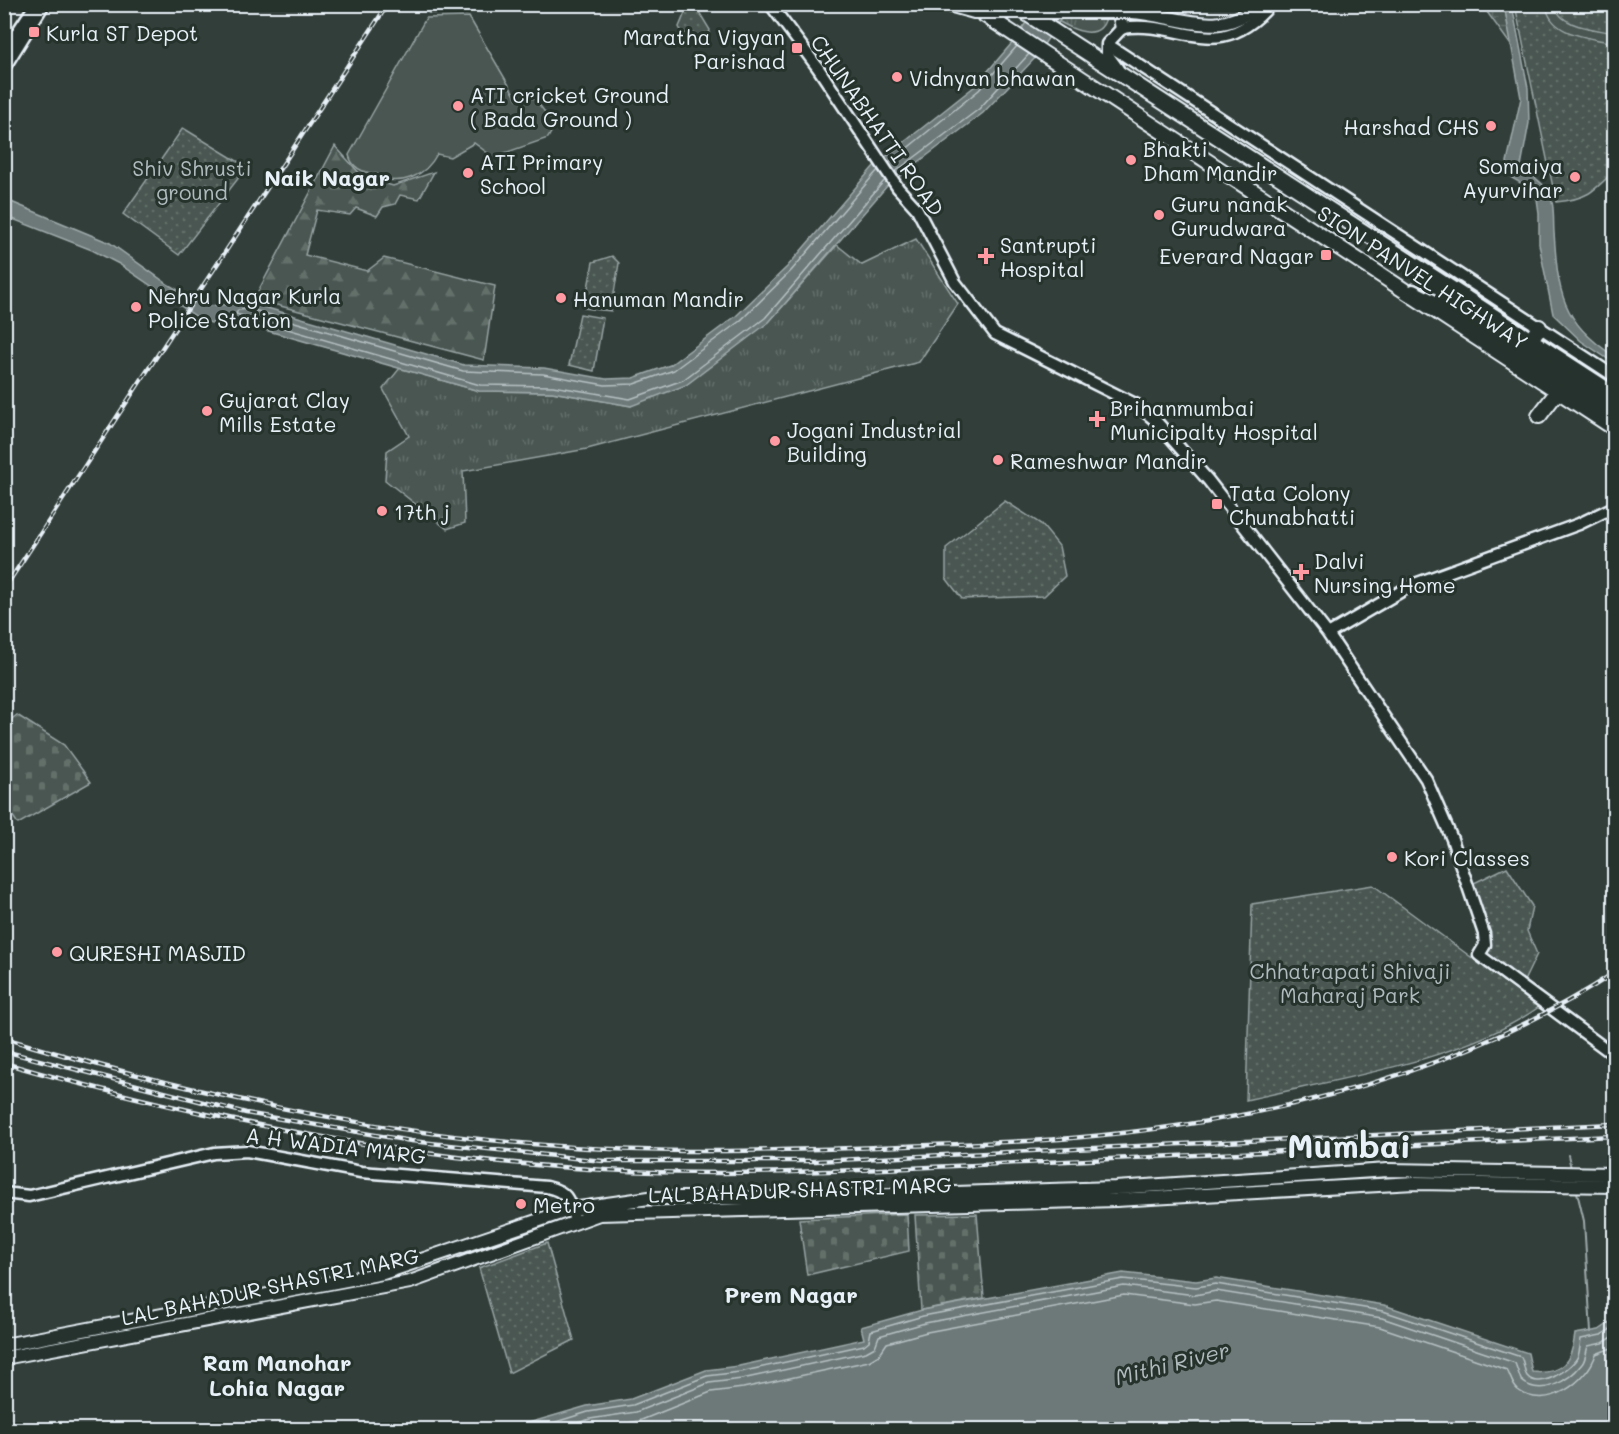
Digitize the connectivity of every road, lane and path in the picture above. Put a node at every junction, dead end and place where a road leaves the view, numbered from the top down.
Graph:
1 (36, 4) edge
2 (44, 4) edge
3 (770, 4) edge
4 (945, 4) edge
5 (968, 4) edge
6 (1117, 4) edge
7 (1258, 4) edge
8 (1271, 4) edge
9 (1014, 6) edge
10 (1122, 28) junction
11 (1107, 44) junction
12 (4, 52) edge
13 (4, 68) edge
14 (1126, 79) junction
15 (1396, 255) junction
16 (1384, 275) junction
17 (1539, 327) junction
18 (1531, 340) junction
19 (1541, 363) junction
20 (1614, 376) edge
21 (1558, 391) junction
22 (1614, 394) edge
23 (1614, 405) edge
24 (1539, 416) dead end
25 (1614, 417) edge
26 (1614, 428) edge
27 (1614, 507) edge
28 (1328, 634) junction
29 (1614, 1055) edge
30 (1480, 1170) junction
31 (1294, 1174) junction
32 (1538, 1178) junction
33 (1612, 1180) edge
34 (1480, 1184) junction
35 (1309, 1187) junction
36 (4, 1193) edge
37 (1115, 1194) junction
38 (573, 1215) junction
39 (189, 1309) junction
40 (194, 1323) junction
41 (4, 1345) edge
42 (4, 1358) edge

1 - 12 main road
2 - 13 main road
3 - 28 main road, CHUNABHATTI ROAD
4 - 7 main road, bridge
5 - 16 highway, SION PANVEL HIGHWAY
6 - 10 main road
8 - 10 main road
9 - 14 highway, SION PANVEL HIGHWAY, bridge
10 - 11 main road
11 - 14 main road
11 - 17 main road
14 - 15 highway, SION PANVEL HIGHWAY
15 - 18 highway, SION PANVEL HIGHWAY
15 - 19 main road
16 - 19 main road
16 - 21 highway, SION PANVEL HIGHWAY
17 - 18 highway
17 - 20 main road
18 - 22 highway, SION PANVEL HIGHWAY
19 - 23 main road
19 - 25 main road
21 - 24 highway
21 - 26 highway, SION PANVEL HIGHWAY
27 - 28 main road
28 - 29 main road, CHUNABHATTI ROAD
30 - 31 main road, LAL BAHADUR SHASTRI MARG
30 - 32 main road, LAL BAHADUR SHASTRI MARG
30 - 34 main road
31 - 35 main road
31 - 37 main road, LAL BAHADUR SHASTRI MARG
32 - 33 main road, LAL BAHADUR SHASTRI MARG
32 - 34 main road, LAL BAHADUR SHASTRI MARG
34 - 35 main road, LAL BAHADUR SHASTRI MARG
35 - 37 main road, LAL BAHADUR SHASTRI MARG
36 - 38 main road, A H WADIA MARG
37 - 38 main road, LAL BAHADUR SHASTRI MARG
38 - 39 main road, LAL BAHADUR SHASTRI MARG
38 - 40 main road, LAL BAHADUR SHASTRI MARG
39 - 40 main road
39 - 41 main road, LAL BAHADUR SHASTRI MARG
40 - 42 main road, LAL BAHADUR SHASTRI MARG

